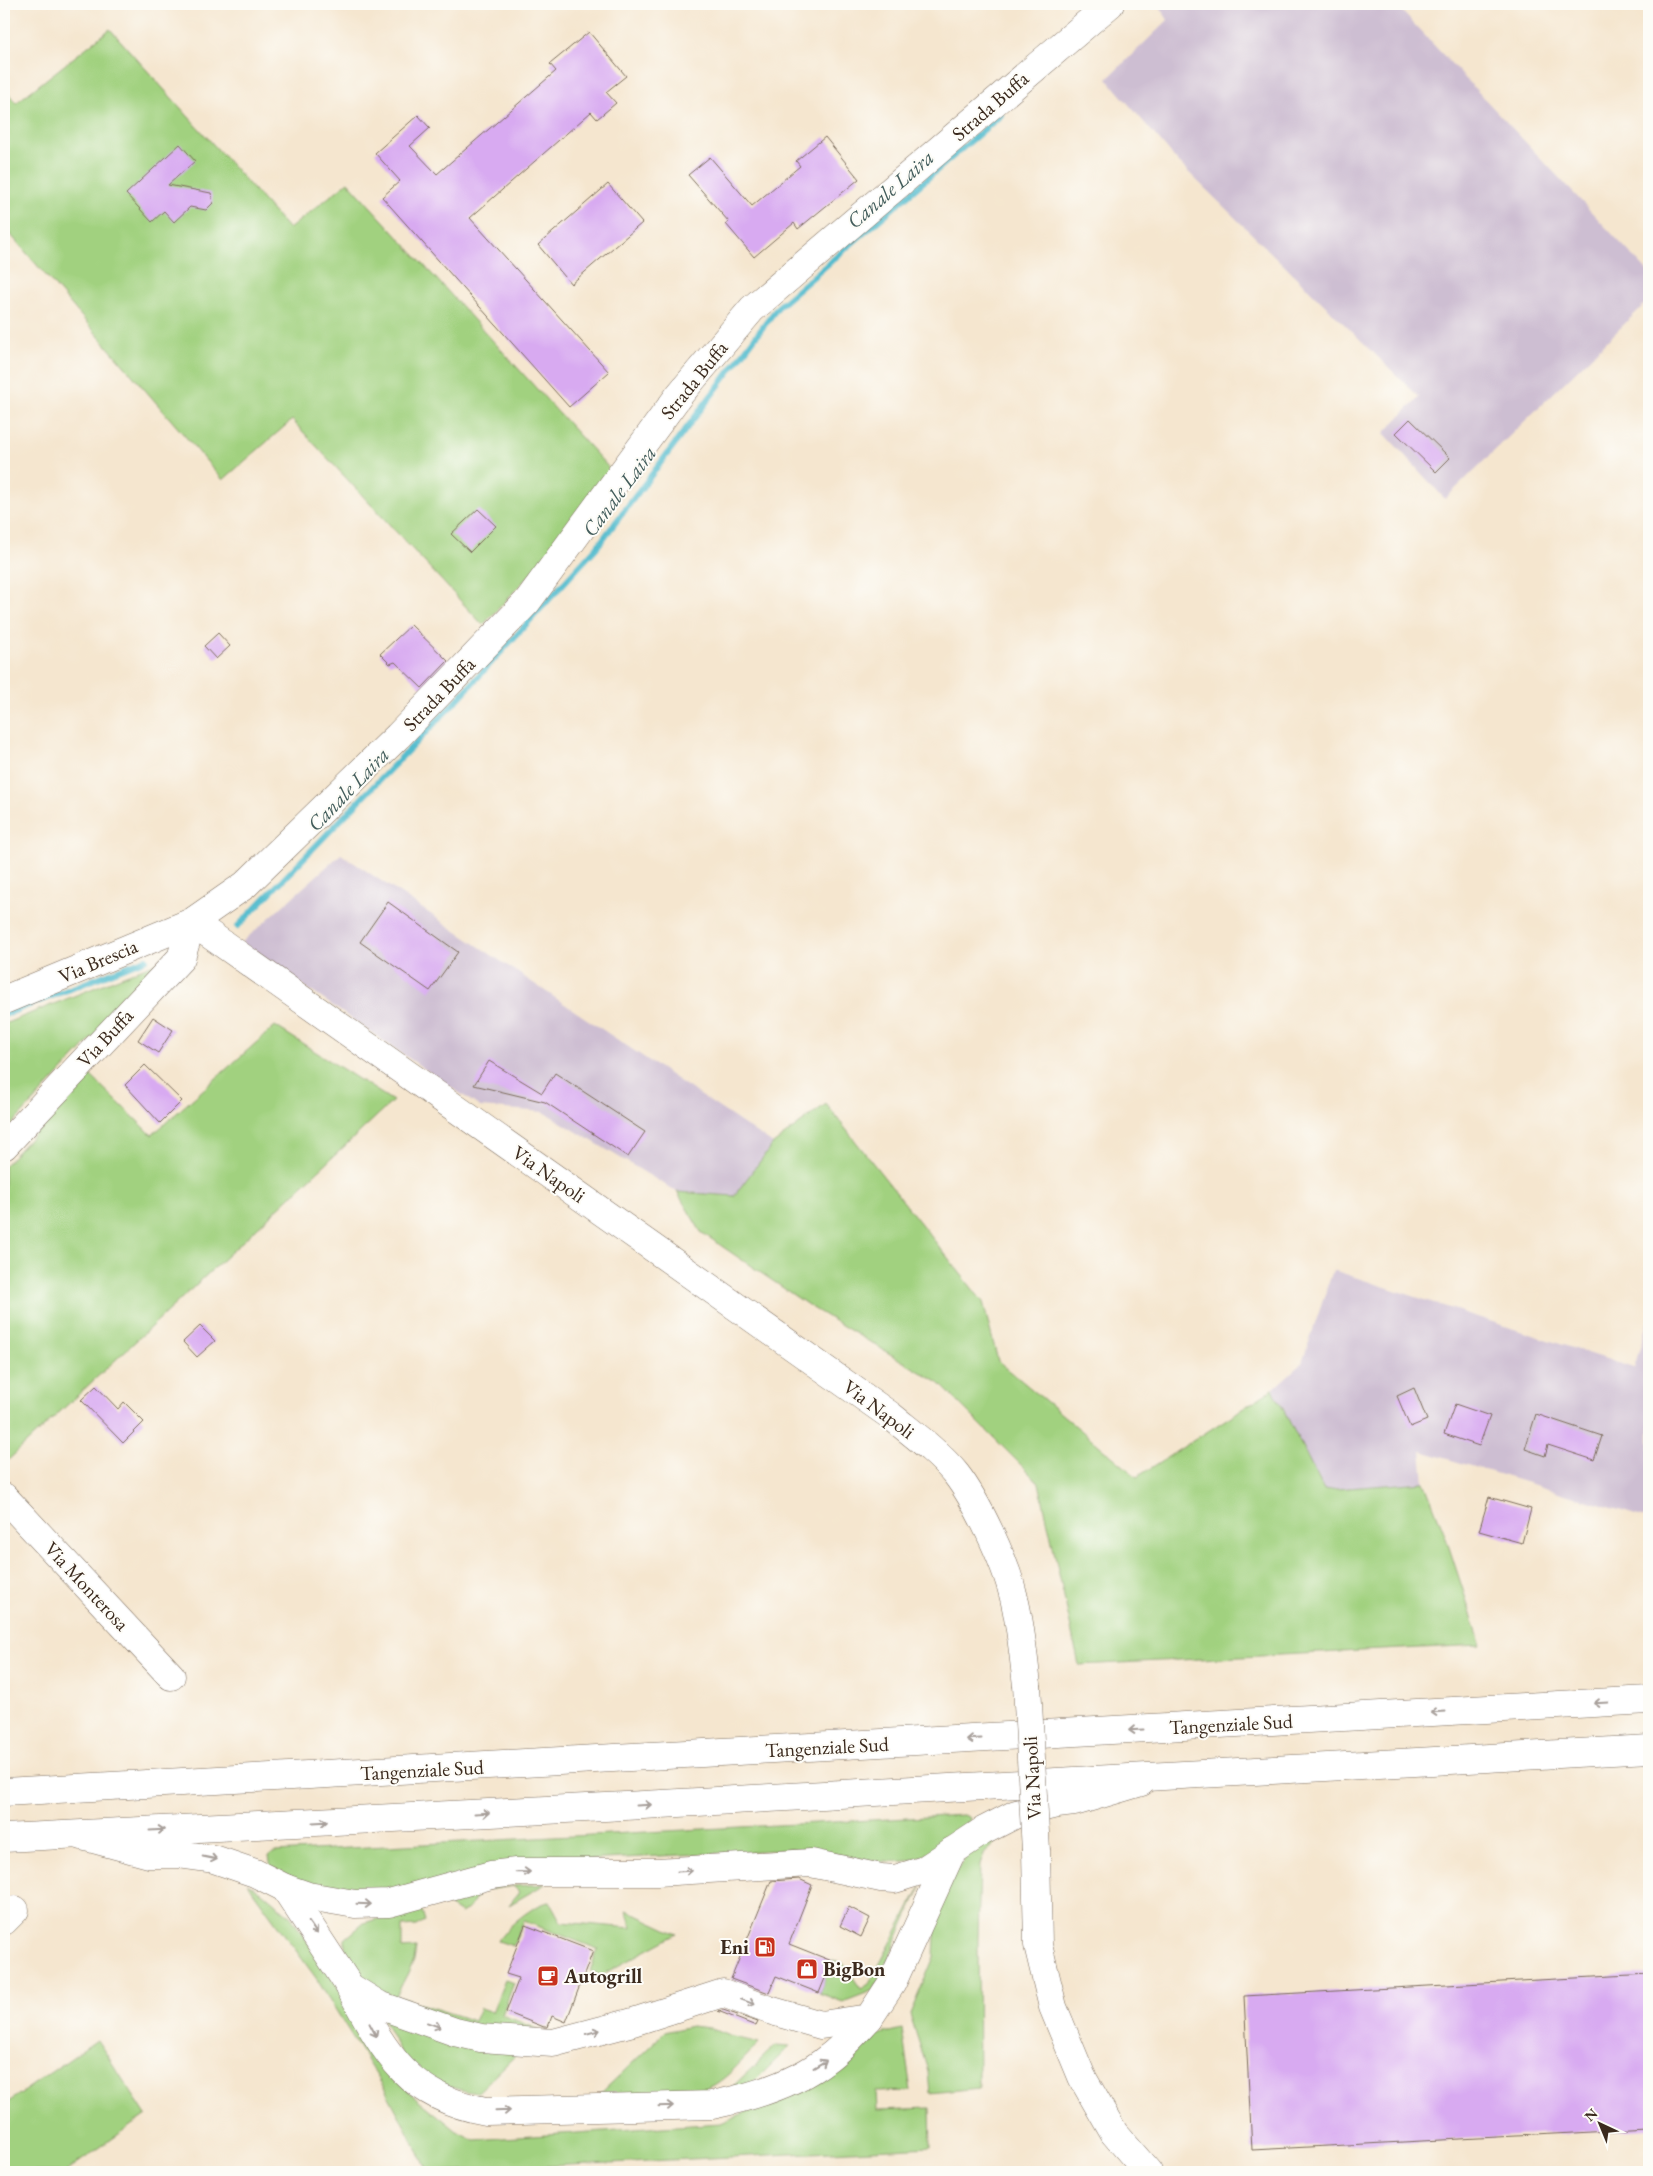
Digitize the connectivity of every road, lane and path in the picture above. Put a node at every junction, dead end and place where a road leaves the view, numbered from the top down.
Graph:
1 (1093, 9) edge
2 (192, 922) junction
3 (4, 1000) edge
4 (4, 1146) edge
5 (4, 1496) edge
6 (171, 1676) dead end
7 (1649, 1700) edge
8 (1649, 1748) edge
9 (1162, 1776) junction
10 (4, 1792) edge
11 (76, 1834) junction
12 (4, 1838) edge
13 (952, 1851) junction
14 (285, 1888) junction
15 (350, 1987) junction
16 (869, 2018) junction
17 (1148, 2172) edge

1 - 2 main road, Strada Buffa
2 - 3 main road, Via Brescia
2 - 4 main road, Via Buffa
2 - 17 main road, Via Napoli, bridge
5 - 6 main road, Via Monterosa
7 -> 10 main road, Tangenziale Sud
8 - 9 main road
11 -> 9 main road
9 - 13 main road
11 - 12 main road
11 -> 14 main road
14 -> 13 main road
13 - 16 main road
14 -> 15 main road
15 -> 16 main road
15 -> 16 main road

